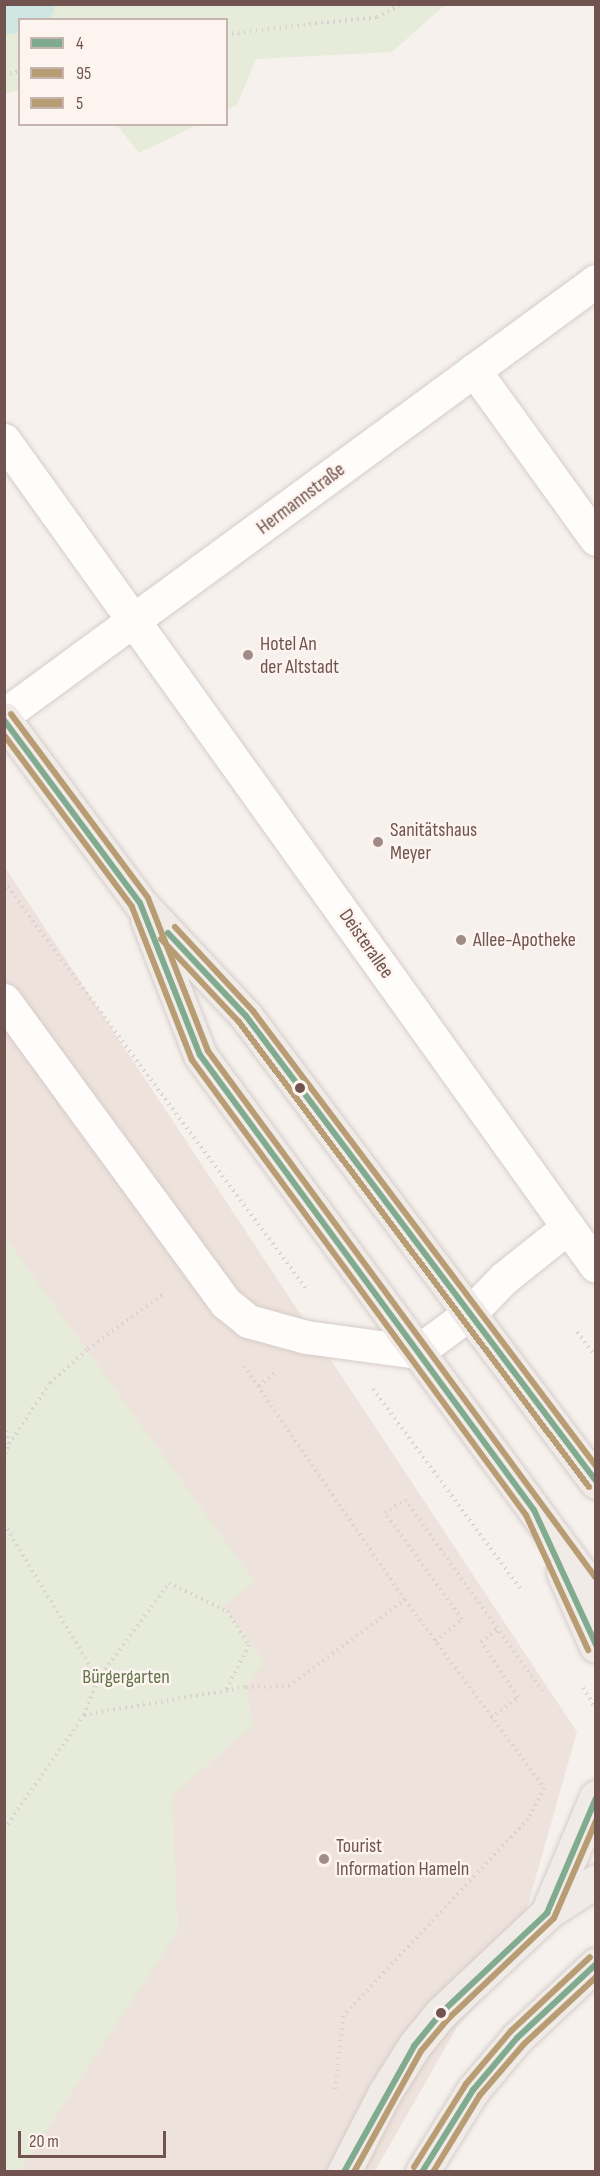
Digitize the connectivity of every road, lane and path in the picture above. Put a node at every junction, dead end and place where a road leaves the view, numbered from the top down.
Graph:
1 (403, 4) edge
2 (228, 34) edge
3 (596, 280) edge
4 (474, 370) junction
5 (4, 440) edge
6 (596, 539) edge
7 (136, 621) junction
8 (4, 717) edge
9 (4, 882) edge
10 (140, 903) junction
11 (4, 1000) edge
12 (568, 1227) junction
13 (596, 1266) edge
14 (199, 1267) junction
15 (471, 1312) junction
16 (577, 1332) dead end
17 (338, 1342) junction
18 (417, 1352) junction
19 (596, 1356) edge
20 (259, 1386) dead end
21 (4, 1425) edge
22 (9, 1444) junction
23 (4, 1460) edge
24 (596, 1482) edge
25 (534, 1510) junction
26 (4, 1524) edge
27 (596, 1594) edge
28 (405, 1600) junction
29 (528, 1600) dead end
30 (498, 1629) junction
31 (435, 1641) junction
32 (596, 1646) edge
33 (98, 1679) junction
34 (578, 1679) dead end
35 (226, 1690) junction
36 (542, 1691) dead end
37 (596, 1709) edge
38 (84, 1715) junction
39 (491, 1718) junction
40 (596, 1797) edge
41 (4, 1828) edge
42 (596, 1881) edge
43 (548, 1912) junction
44 (596, 1964) edge
45 (334, 2099) dead end
46 (344, 2172) edge
47 (422, 2172) edge

1 - 2 path
3 - 4 street, Hermannstraße
4 - 6 street
4 - 7 street, Hermannstraße
5 - 7 street, Deisterallee
7 - 8 street, Hermannstraße
7 - 12 street, Deisterallee
8 - 10 main road
9 - 17 path
10 - 15 main road
10 - 18 main road
11 - 14 street
12 - 13 street, Deisterallee
12 - 15 street
14 - 17 street
14 - 22 path
15 - 18 street
15 - 24 main road
16 - 19 path
17 - 18 street
17 - 29 path
18 - 25 main road
20 - 28 path
21 - 22 path
22 - 23 path
25 - 27 main road
25 - 32 main road
26 - 33 path
28 - 31 path
28 - 35 path
30 - 31 path
30 - 36 path
30 - 39 path
31 - 39 path
33 - 35 path
33 - 38 path
34 - 37 path
35 - 38 path
38 - 41 path
39 - 45 path
40 - 43 main road
42 - 43 main road
43 - 46 main road
44 - 47 main road

